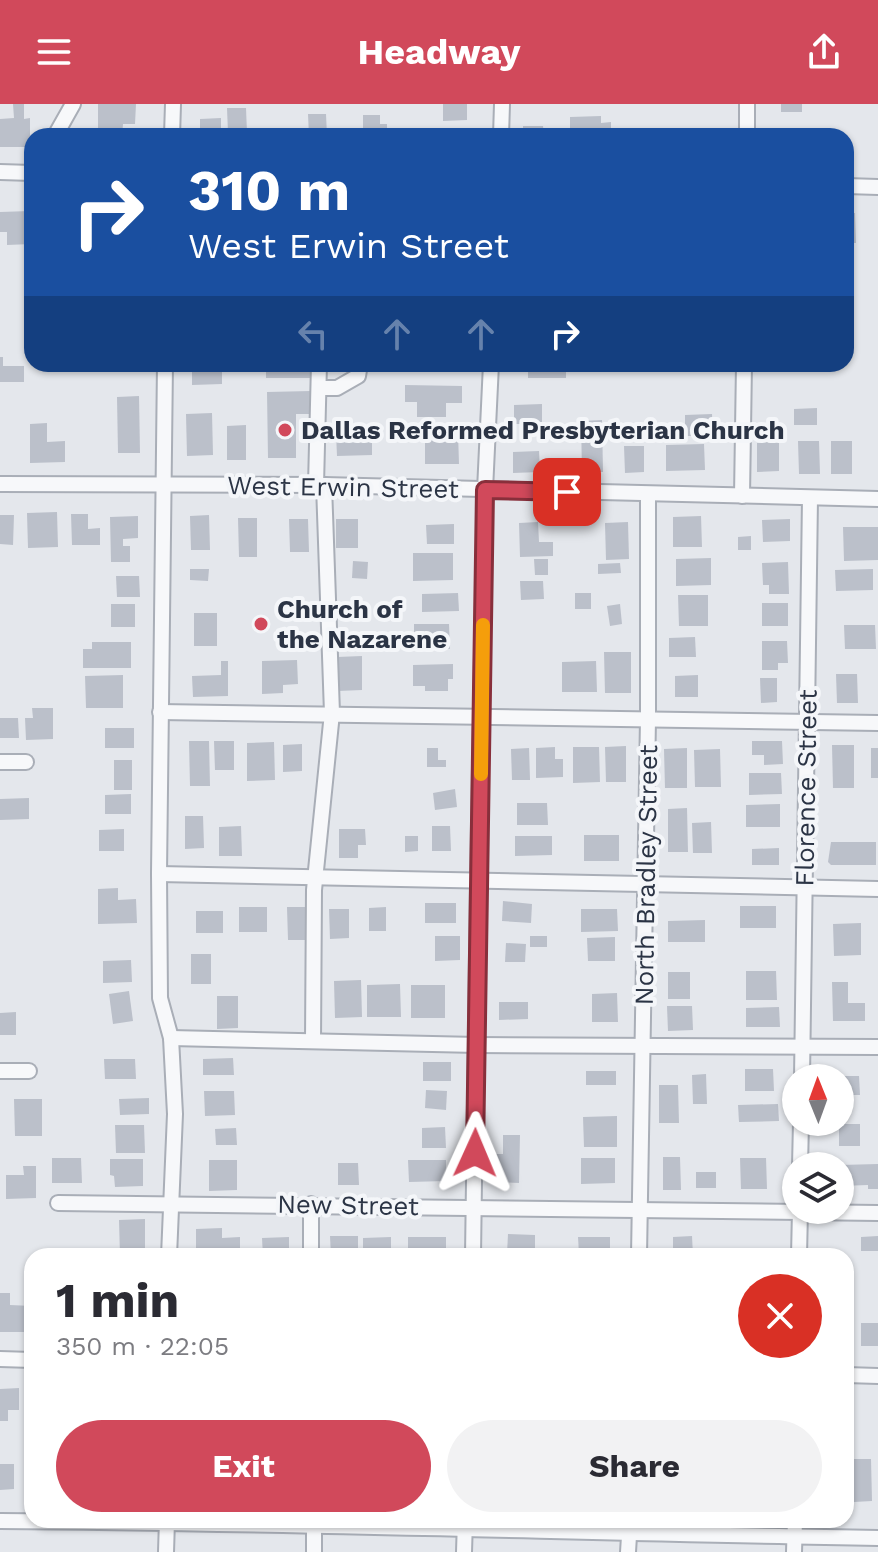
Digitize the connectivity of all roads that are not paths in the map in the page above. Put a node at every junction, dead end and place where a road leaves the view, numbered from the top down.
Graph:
1 (73, 104) edge
2 (173, 104) edge
3 (502, 104) edge
4 (747, 104) edge
5 (60, 128) edge
6 (172, 128) edge
7 (501, 128) edge
8 (747, 128) edge
9 (0, 172) edge
10 (24, 173) edge
11 (854, 186) edge
12 (878, 187) edge
13 (165, 372) edge
14 (319, 372) edge
15 (359, 372) edge
16 (491, 372) edge
17 (744, 372) edge
18 (319, 388) junction
19 (0, 484) edge
20 (163, 484) junction
21 (320, 485) junction
22 (485, 490) junction
23 (648, 494) junction
24 (742, 496) junction
25 (810, 498) junction
26 (878, 499) edge
27 (160, 712) junction
28 (332, 713) junction
29 (482, 717) junction
30 (648, 719) junction
31 (807, 722) junction
32 (878, 723) edge
33 (0, 762) edge
34 (26, 762) dead end
35 (159, 874) junction
36 (316, 876) junction
37 (478, 881) junction
38 (645, 884) junction
39 (804, 887) junction
40 (878, 889) edge
41 (171, 1038) junction
42 (313, 1041) junction
43 (477, 1045) junction
44 (643, 1046) junction
45 (802, 1047) junction
46 (878, 1047) edge
47 (802, 1064) edge
48 (0, 1071) edge
49 (29, 1071) dead end
50 (58, 1203) dead end
51 (172, 1203) junction
52 (311, 1204) junction
53 (473, 1207) junction
54 (640, 1212) junction
55 (782, 1212) edge
56 (854, 1213) edge
57 (878, 1213) edge
58 (800, 1224) edge
59 (169, 1248) edge
60 (311, 1248) edge
61 (473, 1248) edge
62 (639, 1248) edge
63 (799, 1248) edge
64 (0, 1359) edge
65 (24, 1360) edge
66 (854, 1375) edge
67 (878, 1376) edge
68 (0, 1521) edge
69 (24, 1521) edge
70 (167, 1528) edge
71 (314, 1528) edge
72 (465, 1528) edge
73 (629, 1528) edge
74 (639, 1528) edge
75 (878, 1538) edge
76 (794, 1544) edge
77 (166, 1552) edge
78 (314, 1552) edge
79 (464, 1552) edge
80 (628, 1552) edge

1 - 5 street
2 - 6 street
3 - 7 street
4 - 8 street
9 - 10 street
11 - 12 street
13 - 20 street
14 - 18 street
15 - 18 street
16 - 22 street
17 - 24 street
18 - 21 street
19 - 20 street, West Erwin Street
20 - 21 street, West Erwin Street
20 - 27 street
21 - 22 street, West Erwin Street
21 - 28 street
22 - 23 street, West Erwin Street
22 - 29 street
23 - 24 street, West Erwin Street
23 - 30 street, North Bradley Street
24 - 25 street, West Erwin Street
25 - 26 street, West Erwin Street
25 - 31 street, Florence Street
27 - 28 street
27 - 35 street
28 - 29 street
28 - 36 street
29 - 30 street
29 - 37 street
30 - 31 street
30 - 38 street, North Bradley Street
31 - 32 street
31 - 39 street, Florence Street
33 - 34 street
35 - 36 street
35 - 41 street
36 - 37 street
36 - 42 street
37 - 38 street
37 - 43 street
38 - 39 street
38 - 44 street, North Bradley Street
39 - 40 street
39 - 45 street, Florence Street
41 - 42 street
41 - 51 street
42 - 43 street
43 - 44 street
43 - 53 street
44 - 45 street
44 - 54 street, North Bradley Street
45 - 46 street
45 - 47 street, Florence Street
48 - 49 street
50 - 51 street, New Street
51 - 52 street, New Street
51 - 59 street
52 - 53 street, New Street
52 - 60 street
53 - 54 street, New Street
53 - 61 street
54 - 55 street, New Street
54 - 62 street, North Bradley Street
56 - 57 street, New Street
58 - 63 street
64 - 65 street
66 - 67 street
68 - 69 street
70 - 77 street
71 - 78 street
72 - 79 street
73 - 80 street
74 - 76 street
75 - 76 street

